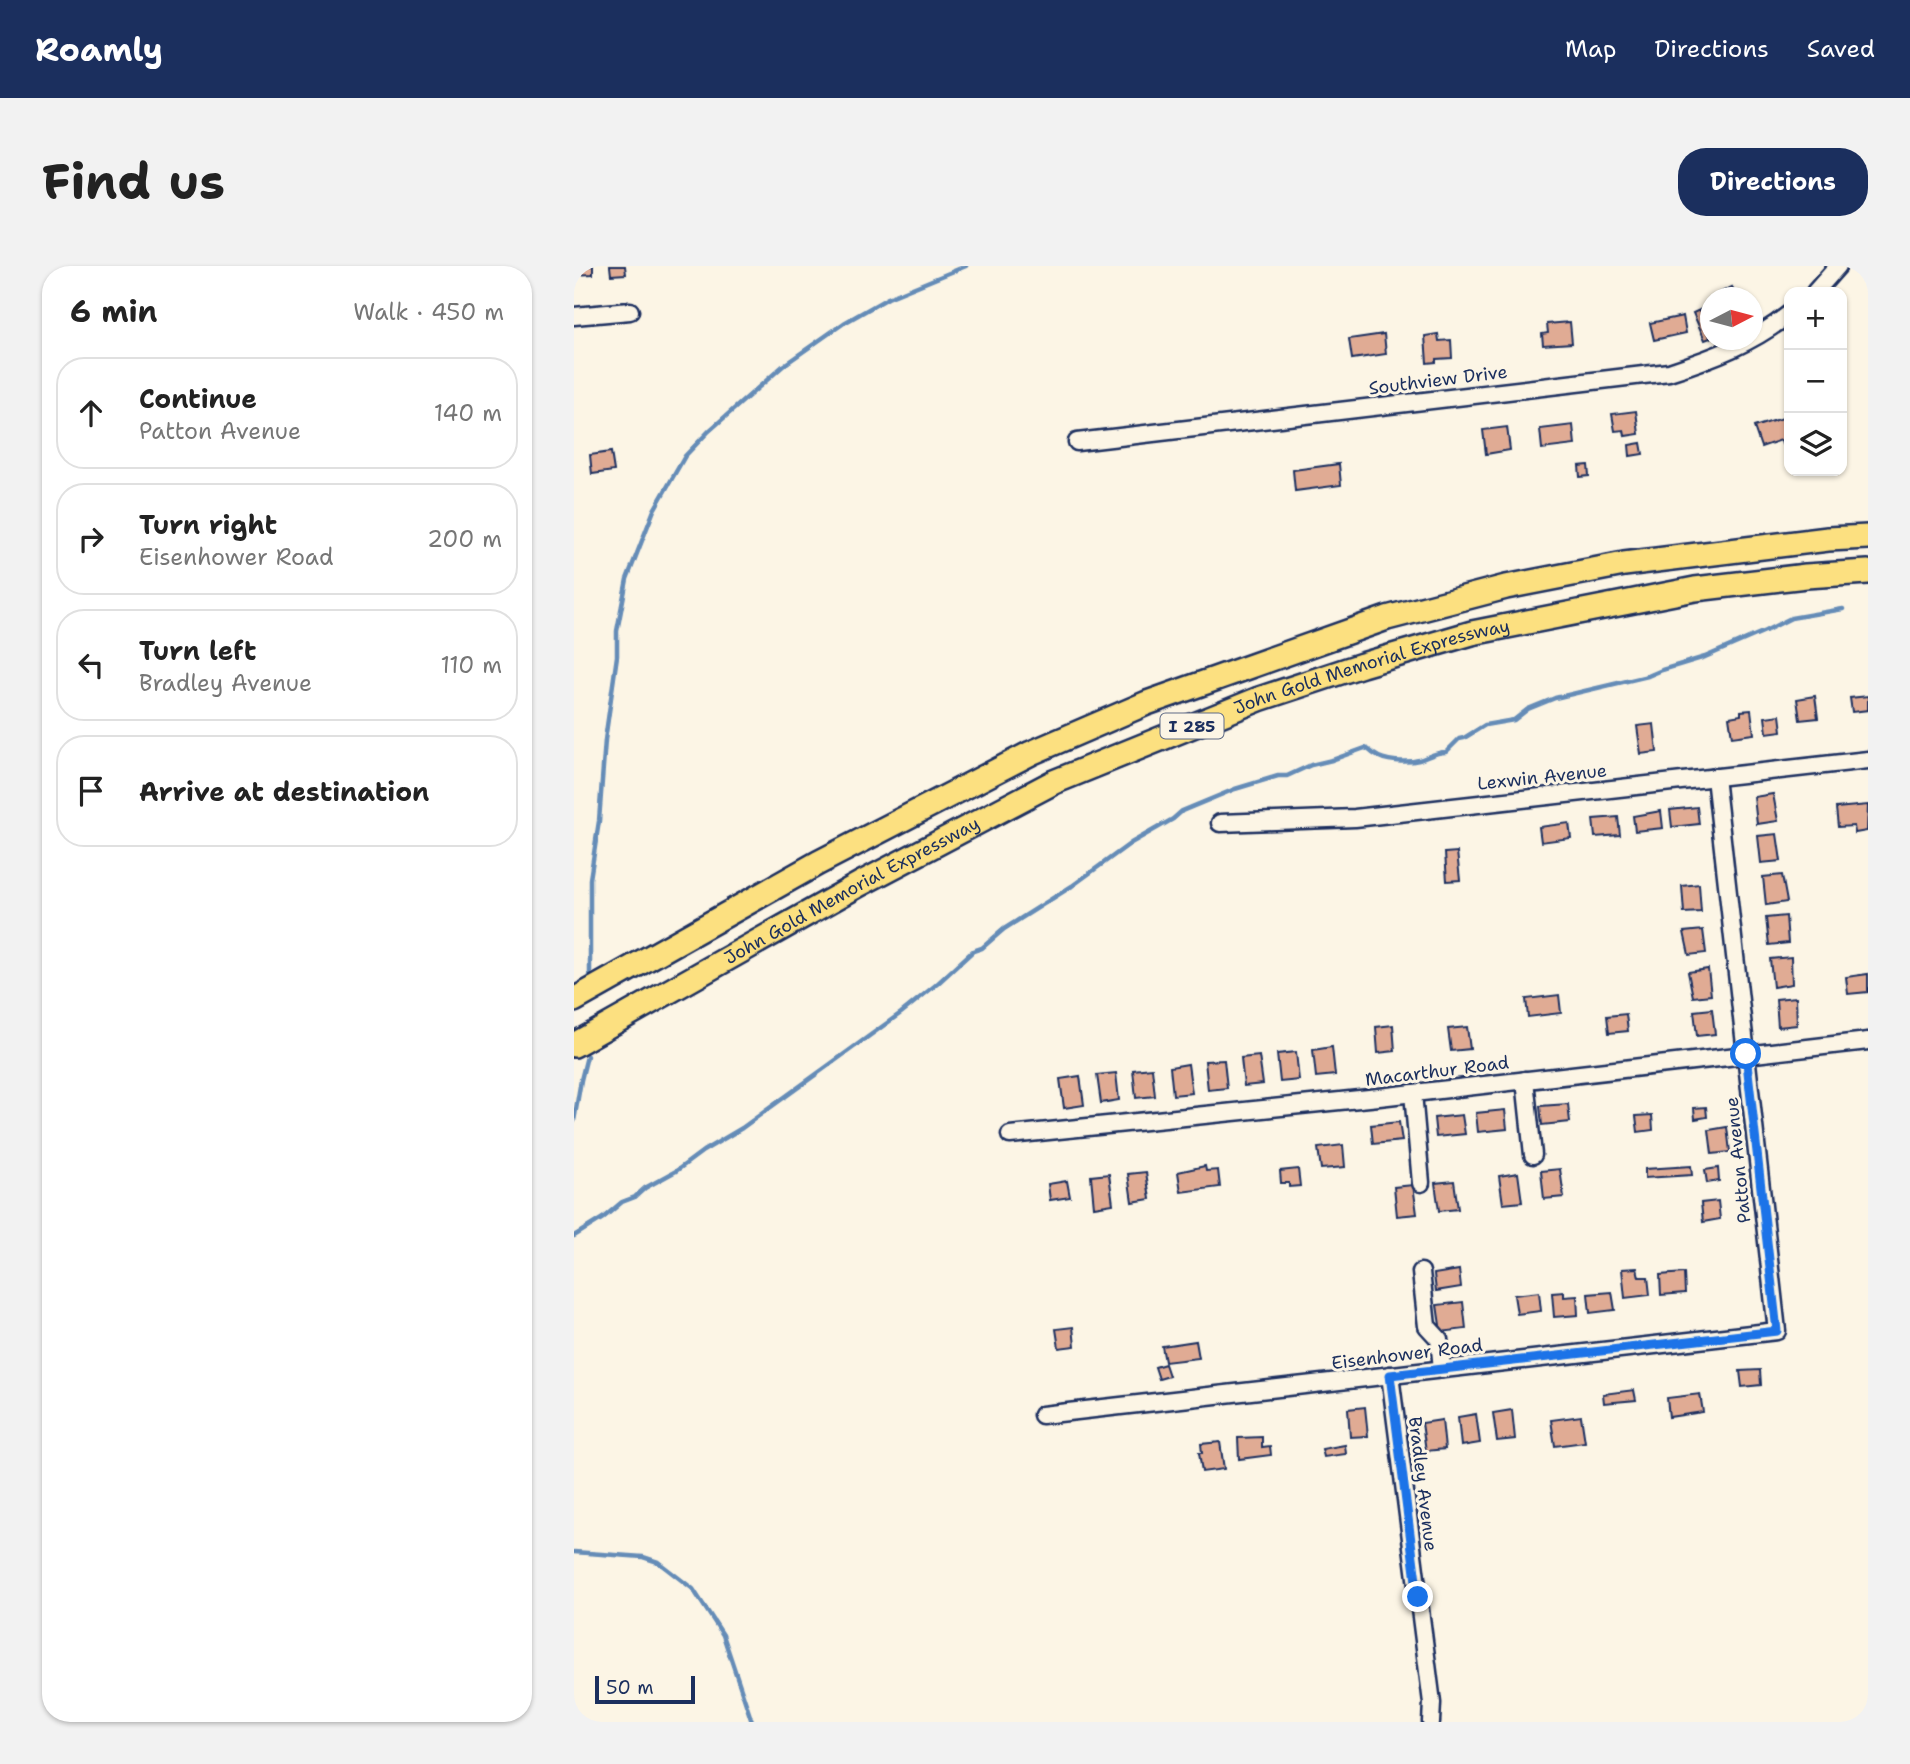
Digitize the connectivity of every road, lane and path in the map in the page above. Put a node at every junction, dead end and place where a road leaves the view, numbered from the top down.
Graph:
1 (1838, 266) edge
2 (1819, 287) edge
3 (630, 311) dead end
4 (574, 316) edge
5 (1784, 318) edge
6 (1077, 442) dead end
7 (1868, 537) edge
8 (1868, 572) edge
9 (1868, 760) edge
10 (1715, 777) junction
11 (1220, 822) dead end
12 (574, 1000) edge
13 (1868, 1041) edge
14 (574, 1045) edge
15 (1746, 1054) junction
16 (1525, 1080) junction
17 (1413, 1093) junction
18 (1010, 1135) dead end
19 (1533, 1155) dead end
20 (1421, 1183) dead end
21 (1421, 1272) dead end
22 (1777, 1331) joint
23 (1441, 1369) junction
24 (1390, 1375) junction
25 (1042, 1415) dead end
26 (1431, 1722) edge

1 - 2 street
3 - 4 street
5 - 6 street, Southview Drive
7 - 12 highway, John Gold Memorial Expressway / I 285
8 - 14 highway, John Gold Memorial Expressway / I 285
9 - 10 street, Lexwin Avenue
10 - 11 street, Lexwin Avenue
10 - 15 street, Patton Avenue
13 - 15 street, Macarthur Road
15 - 16 street, Macarthur Road
15 - 22 street, Patton Avenue
16 - 17 street, Macarthur Road
16 - 19 street
17 - 18 street, Macarthur Road
17 - 20 street
21 - 23 street
22 - 23 street, Eisenhower Road
23 - 24 street, Eisenhower Road
24 - 25 street, Eisenhower Road
24 - 26 street, Bradley Avenue

